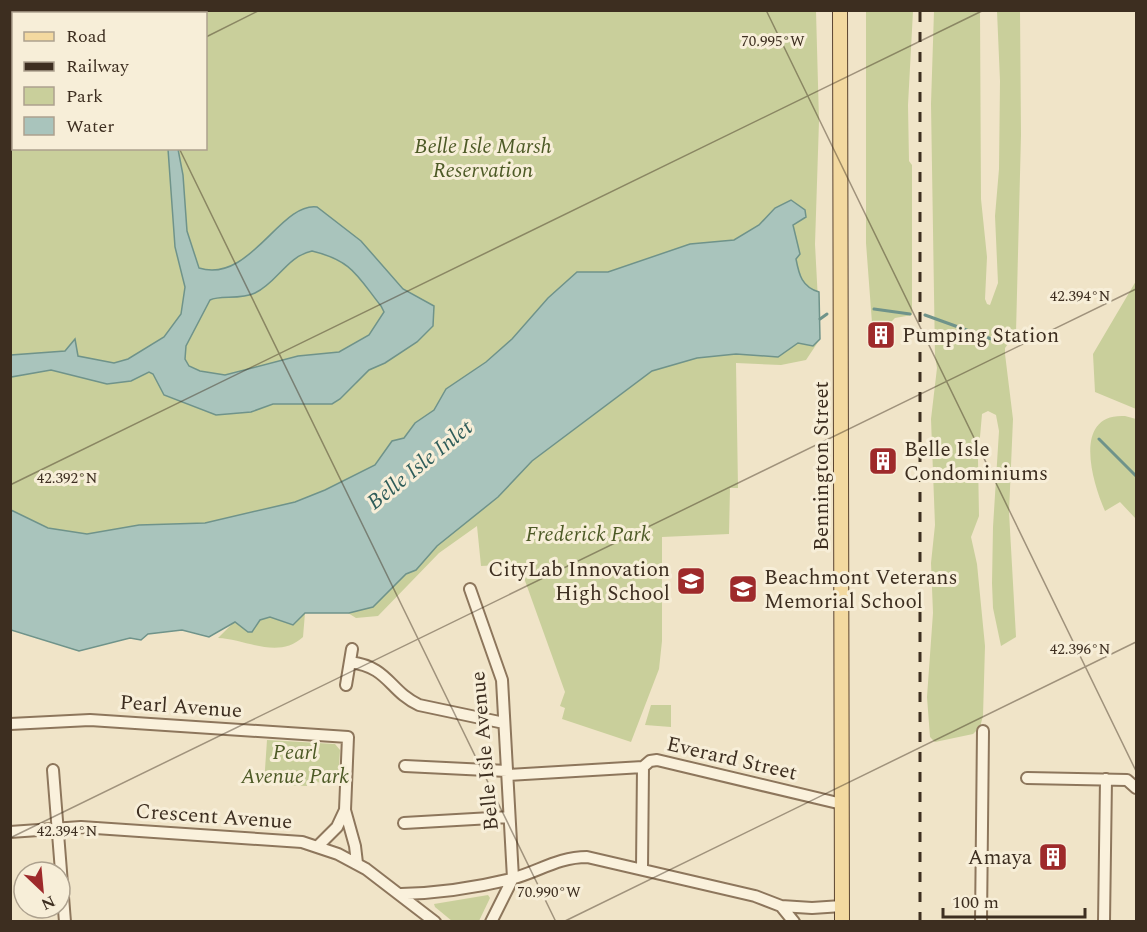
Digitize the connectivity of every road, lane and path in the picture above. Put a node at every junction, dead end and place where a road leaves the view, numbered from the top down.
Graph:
1 (840, 10) edge
2 (470, 589) dead end
3 (352, 649) dead end
4 (351, 662) junction
5 (346, 685) dead end
6 (504, 723) junction
7 (10, 724) edge
8 (983, 731) dead end
9 (405, 766) dead end
10 (643, 767) junction
11 (53, 770) dead end
12 (507, 773) junction
13 (1027, 778) dead end
14 (1106, 779) junction
15 (1137, 788) edge
16 (842, 804) junction
17 (345, 810) junction
18 (509, 817) junction
19 (404, 823) dead end
20 (58, 828) junction
21 (10, 832) edge
22 (318, 846) junction
23 (357, 863) junction
24 (642, 868) junction
25 (513, 878) junction
26 (401, 894) junction
27 (781, 906) junction
28 (842, 906) junction
29 (65, 921) edge
30 (435, 921) edge
31 (491, 921) edge
32 (794, 921) edge
33 (842, 921) edge
34 (981, 921) edge
35 (1104, 921) edge

1 - 16 main road, Bennington Street
2 - 6 street, Belle Isle Avenue
3 - 4 street
4 - 5 street
4 - 6 street
6 - 12 street, Belle Isle Avenue
7 - 17 street, Pearl Avenue
8 - 34 street
9 - 12 street, Everard Street
10 - 12 street, Everard Street
10 - 16 street, Everard Street
10 - 24 street
11 - 20 street
12 - 18 street, Belle Isle Avenue
13 - 14 street
14 - 15 street
14 - 35 street
16 - 28 main road, Bennington Street
17 - 22 street
17 - 23 street
18 - 19 street
18 - 25 street, Belle Isle Avenue
20 - 21 street, Crescent Avenue
20 - 22 street, Crescent Avenue
20 - 29 street
22 - 23 street, Crescent Avenue
23 - 26 street, Crescent Avenue
24 - 25 street
24 - 27 street
25 - 26 street
25 - 31 street
26 - 30 street, Crescent Avenue
27 - 28 street
27 - 32 street
28 - 33 main road, Bennington Street

